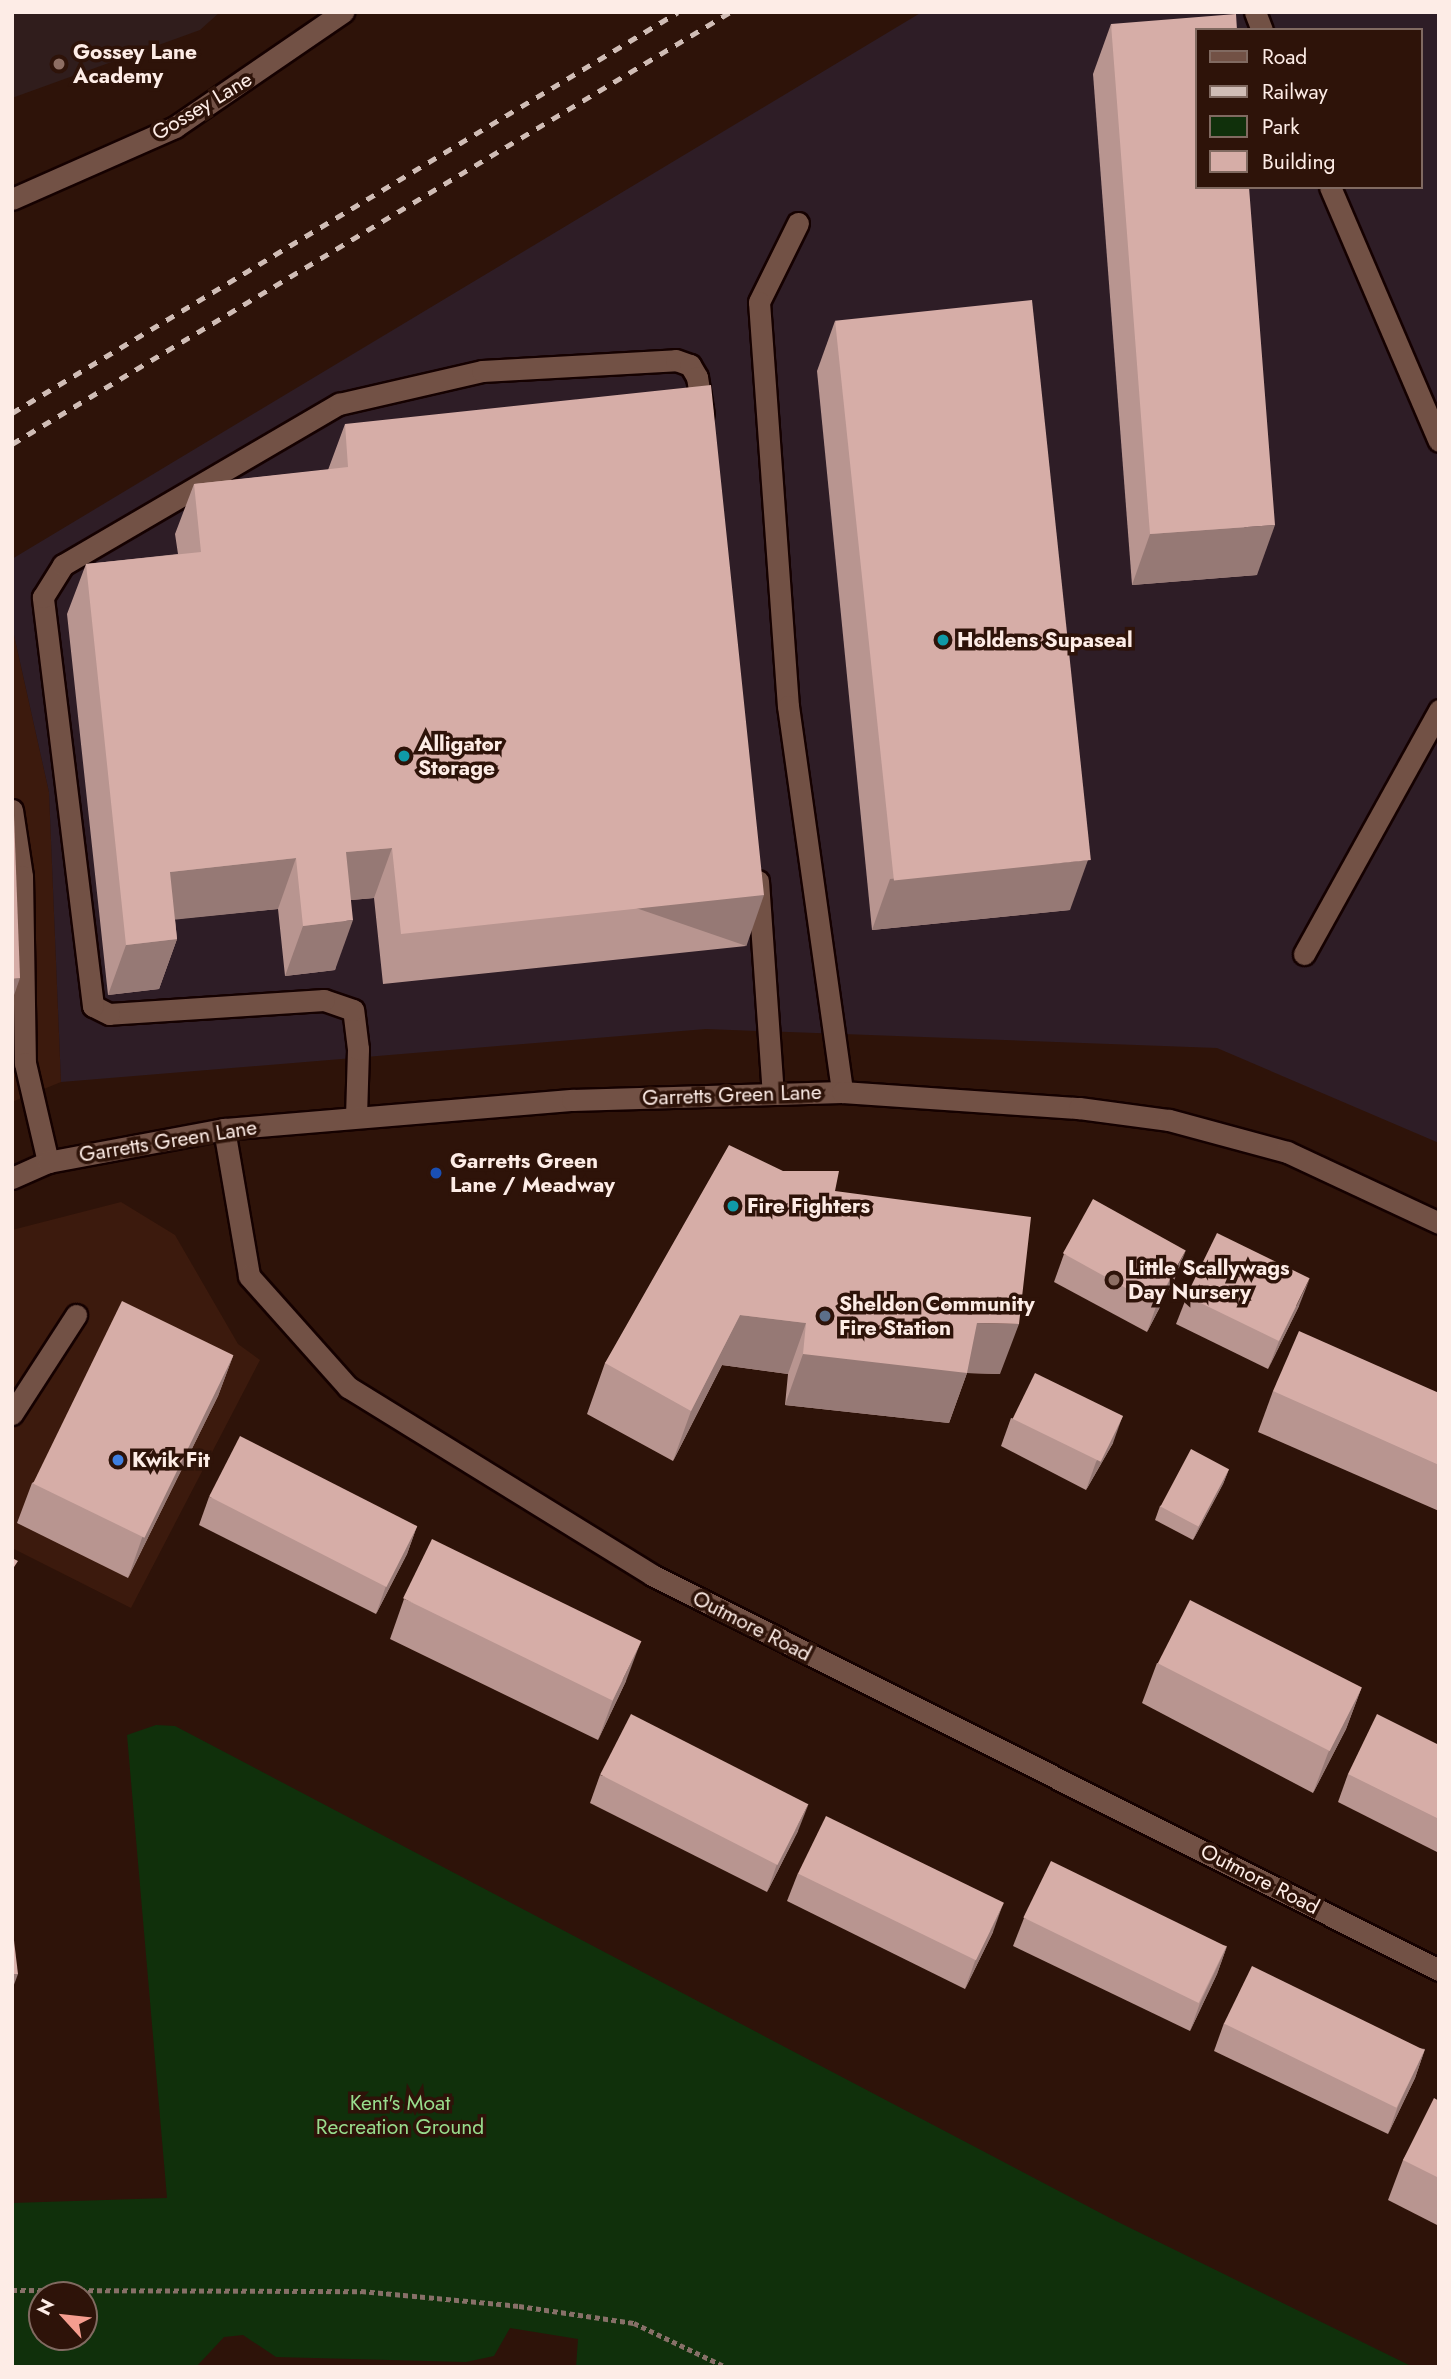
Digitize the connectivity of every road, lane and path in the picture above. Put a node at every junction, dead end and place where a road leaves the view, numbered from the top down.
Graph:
1 (343, 12) edge
2 (1331, 189) edge
3 (12, 199) edge
4 (798, 223) dead end
5 (1439, 441) edge
6 (708, 442) edge
7 (1439, 710) edge
8 (12, 810) edge
9 (756, 863) edge
10 (1304, 954) dead end
11 (19, 1063) edge
12 (842, 1091) junction
13 (773, 1093) junction
14 (356, 1117) junction
15 (224, 1129) junction
16 (48, 1162) junction
17 (12, 1178) edge
18 (1439, 1223) edge
19 (76, 1315) dead end
20 (12, 1414) edge
21 (1439, 1970) edge
22 (12, 2290) edge
23 (726, 2367) edge

1 - 3 street, Gossey Lane
2 - 5 street
4 - 12 street
6 - 14 street
7 - 10 street
8 - 11 street
9 - 13 street
11 - 16 street
12 - 13 street, Garretts Green Lane
12 - 18 street, Garretts Green Lane
13 - 14 street, Garretts Green Lane
14 - 15 street, Garretts Green Lane
15 - 16 street, Garretts Green Lane
15 - 21 street, Outmore Road
16 - 17 street, Garretts Green Lane
19 - 20 street
22 - 23 path

